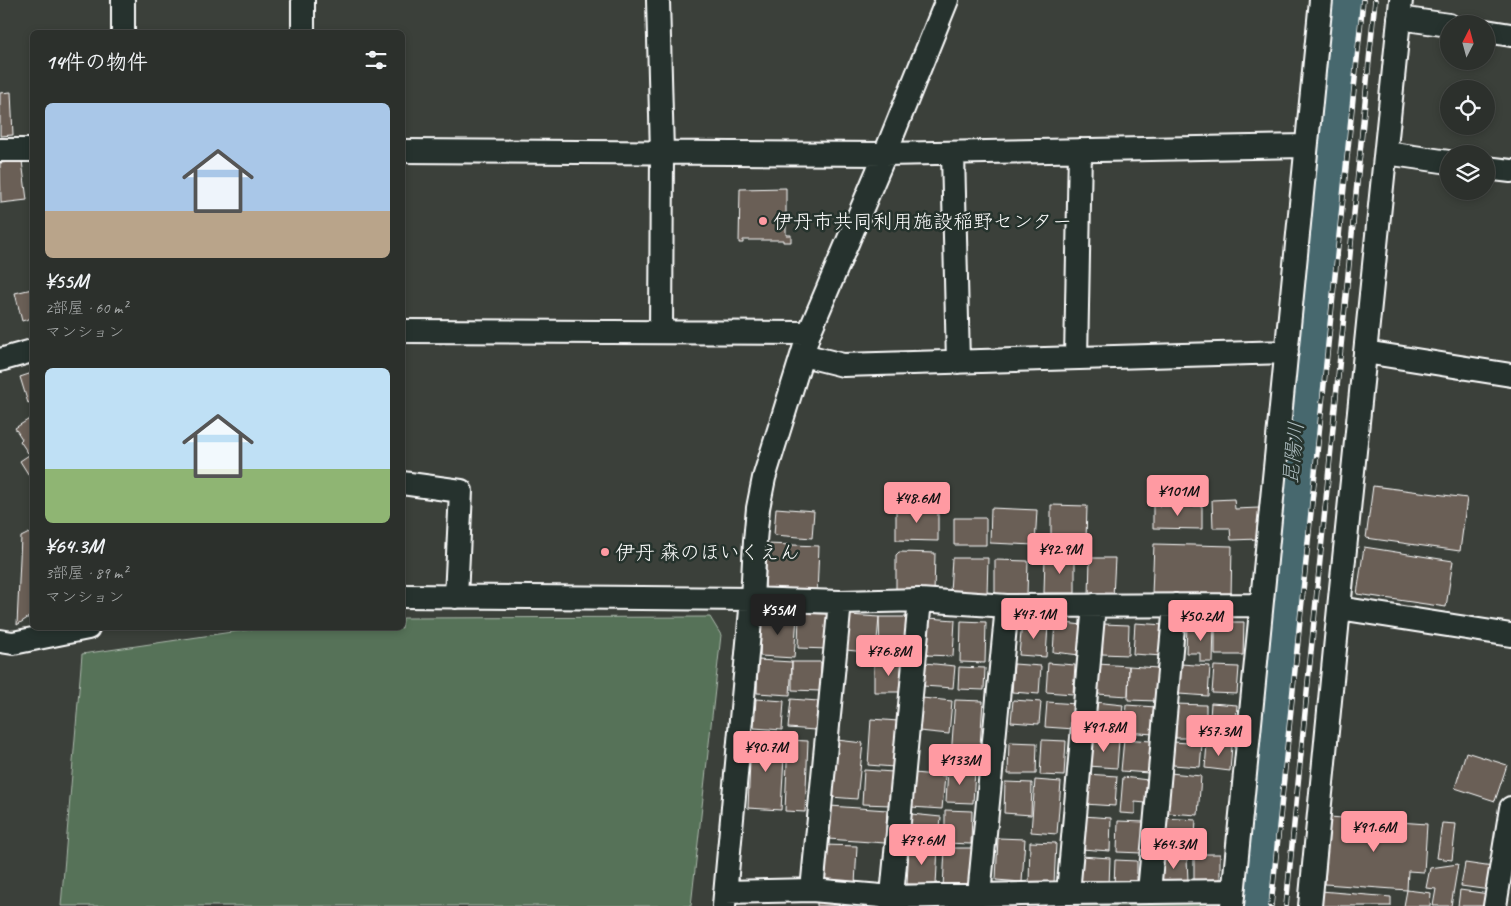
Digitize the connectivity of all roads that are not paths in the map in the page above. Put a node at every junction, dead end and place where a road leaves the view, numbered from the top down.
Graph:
1 (123, 0) edge
2 (303, 0) edge
3 (658, 0) edge
4 (947, 0) edge
5 (1321, 0) edge
6 (1400, 9) edge
7 (1440, 22) edge
8 (123, 30) edge
9 (303, 30) edge
10 (1495, 32) edge
11 (1511, 35) edge
12 (1306, 146) junction
13 (0, 150) edge
14 (30, 150) edge
15 (1080, 150) junction
16 (405, 151) edge
17 (662, 153) junction
18 (953, 153) junction
19 (1386, 153) junction
20 (885, 154) junction
21 (1440, 161) edge
22 (1495, 169) edge
23 (1511, 171) edge
24 (405, 331) edge
25 (661, 332) junction
26 (809, 333) junction
27 (30, 351) edge
28 (1287, 352) junction
29 (1365, 352) junction
30 (803, 355) junction
31 (1076, 358) junction
32 (0, 360) edge
33 (958, 362) junction
34 (1511, 374) edge
35 (405, 483) edge
36 (405, 596) edge
37 (456, 597) junction
38 (752, 599) junction
39 (920, 600) junction
40 (840, 602) junction
41 (1094, 605) junction
42 (1175, 605) junction
43 (1007, 606) junction
44 (1261, 606) junction
45 (1339, 608) junction
46 (78, 630) edge
47 (1511, 635) edge
48 (0, 641) edge
49 (1511, 808) edge
50 (812, 890) junction
51 (1068, 892) junction
52 (1149, 892) junction
53 (979, 895) junction
54 (725, 899) edge
55 (1232, 899) edge
56 (892, 902) edge
57 (1310, 906) edge
58 (1495, 906) edge

1 - 8 street
2 - 9 street
3 - 17 street
4 - 20 street
5 - 12 street
6 - 7 street
6 - 19 street
10 - 11 street
12 - 15 street
12 - 28 street
13 - 14 street
15 - 18 street
15 - 31 street
16 - 17 street
17 - 20 street
17 - 25 street
18 - 20 street
18 - 33 street
19 - 21 street
19 - 29 street
20 - 26 street
22 - 23 street
24 - 25 street
25 - 26 street
26 - 30 street
27 - 32 street
28 - 31 street
28 - 44 street
29 - 34 street
29 - 45 street
30 - 33 street
30 - 38 street
31 - 33 street
35 - 37 street
36 - 37 street
37 - 38 street
38 - 40 street
38 - 54 street
39 - 40 street
39 - 43 street
39 - 56 street
40 - 50 street
41 - 42 street
41 - 43 street
41 - 51 street
42 - 44 street
42 - 52 street
43 - 53 street
44 - 55 street
45 - 47 street
45 - 57 street
46 - 48 street
49 - 58 street
50 - 54 street
50 - 56 street
51 - 52 street
51 - 53 street
52 - 55 street
53 - 56 street

